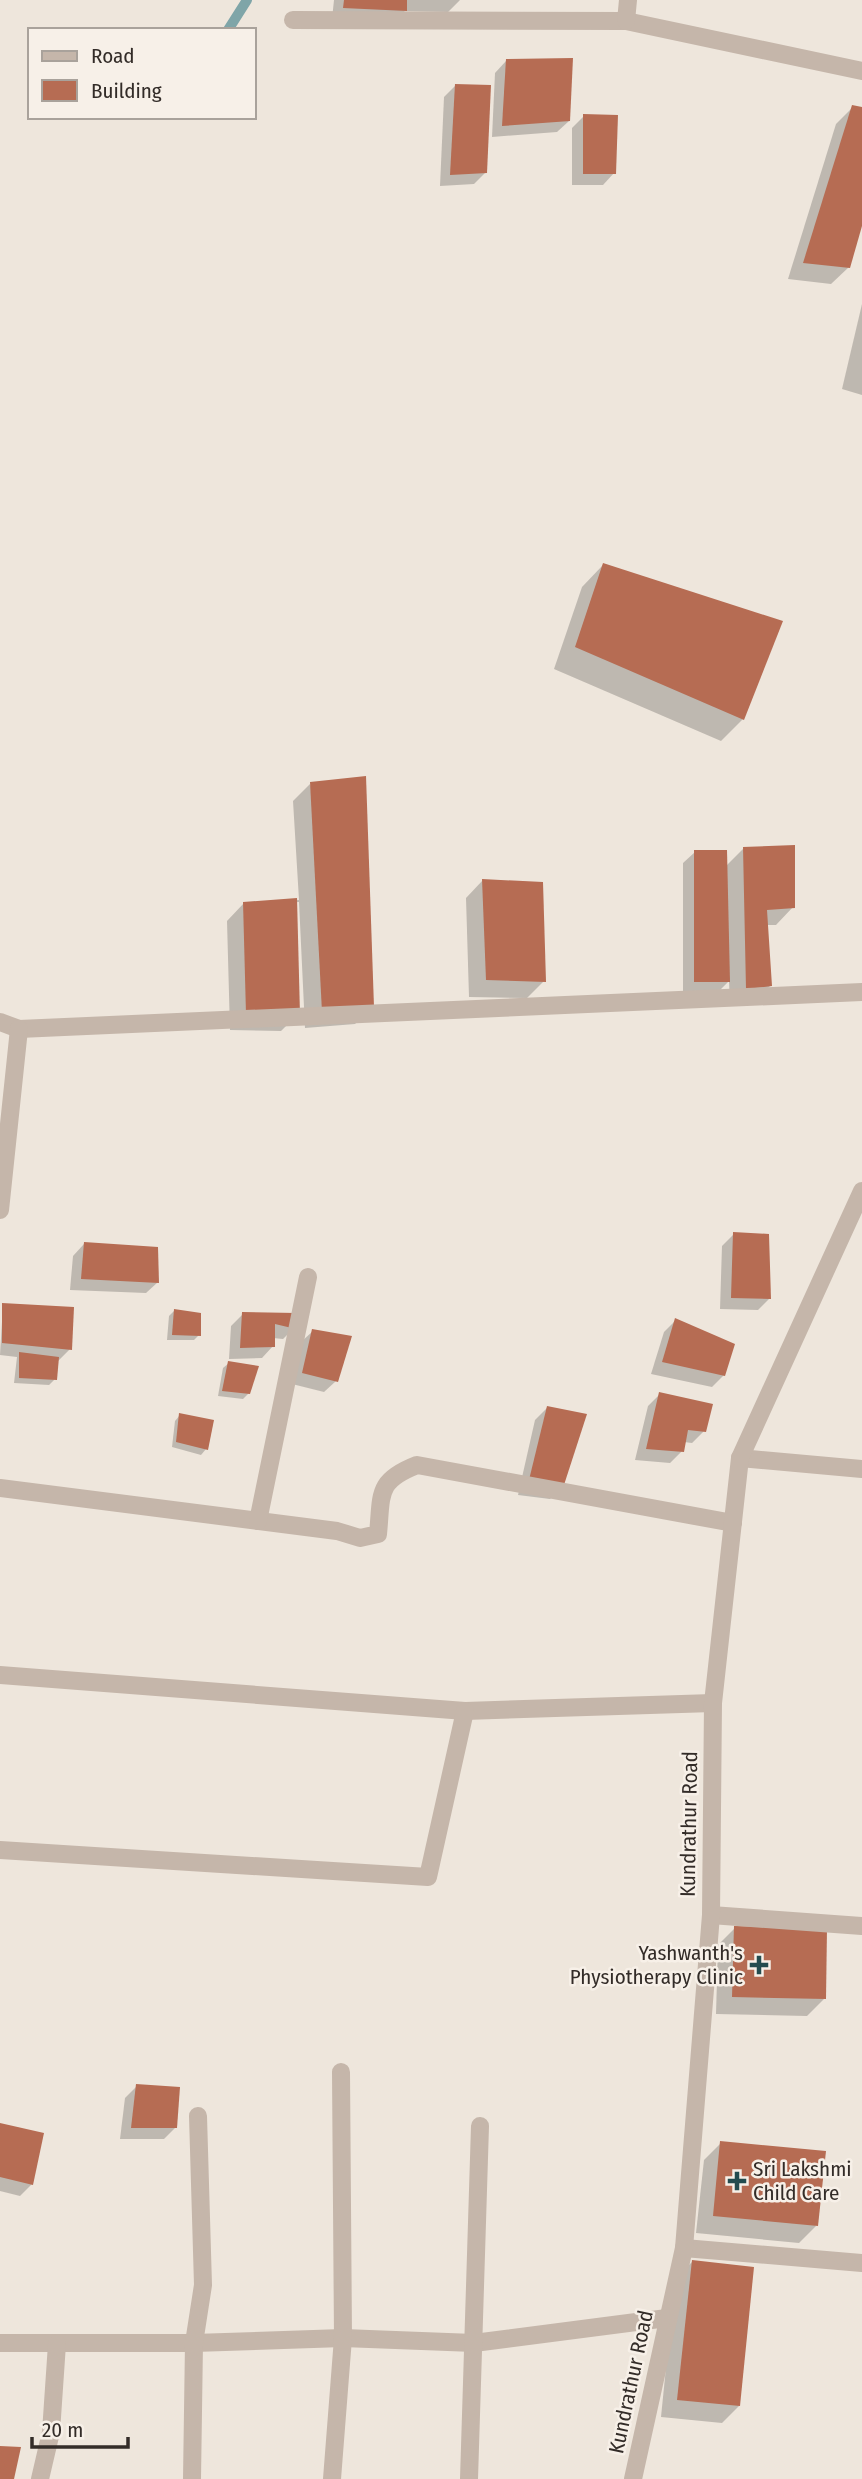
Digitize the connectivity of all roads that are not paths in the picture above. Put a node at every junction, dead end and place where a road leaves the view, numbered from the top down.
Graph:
1 (628, 0) edge
2 (293, 20) dead end
3 (626, 21) junction
4 (862, 71) edge
5 (862, 992) edge
6 (0, 1022) edge
7 (19, 1029) junction
8 (862, 1191) edge
9 (0, 1210) edge
10 (308, 1277) dead end
11 (740, 1458) junction
12 (862, 1469) edge
13 (0, 1488) edge
14 (258, 1521) junction
15 (733, 1522) junction
16 (0, 1675) edge
17 (713, 1703) junction
18 (465, 1711) junction
19 (0, 1850) edge
20 (711, 1915) junction
21 (862, 1926) edge
22 (341, 2072) dead end
23 (198, 2116) dead end
24 (480, 2126) dead end
25 (684, 2248) junction
26 (862, 2263) edge
27 (667, 2318) junction
28 (343, 2338) junction
29 (0, 2343) edge
30 (194, 2343) junction
31 (474, 2343) junction
32 (57, 2344) junction
33 (40, 2479) edge
34 (192, 2479) edge
35 (332, 2479) edge
36 (469, 2479) edge
37 (634, 2479) edge

1 - 3 street
2 - 3 street
3 - 4 street
5 - 7 street
6 - 7 street
7 - 9 street
8 - 11 street, Kundrathur Road
10 - 14 street
11 - 12 street
11 - 15 street, Kundrathur Road
13 - 14 street
14 - 15 street
15 - 17 street, Kundrathur Road
16 - 18 street
17 - 18 street
17 - 20 street, Kundrathur Road
18 - 19 street
20 - 21 street
20 - 25 street, Kundrathur Road
22 - 28 street
23 - 30 street
24 - 31 street
25 - 26 street
25 - 27 street, Kundrathur Road
27 - 31 street
27 - 37 street, Kundrathur Road
28 - 30 street
28 - 31 street
28 - 35 street
29 - 32 street
30 - 32 street
30 - 34 street
31 - 36 street
32 - 33 street

